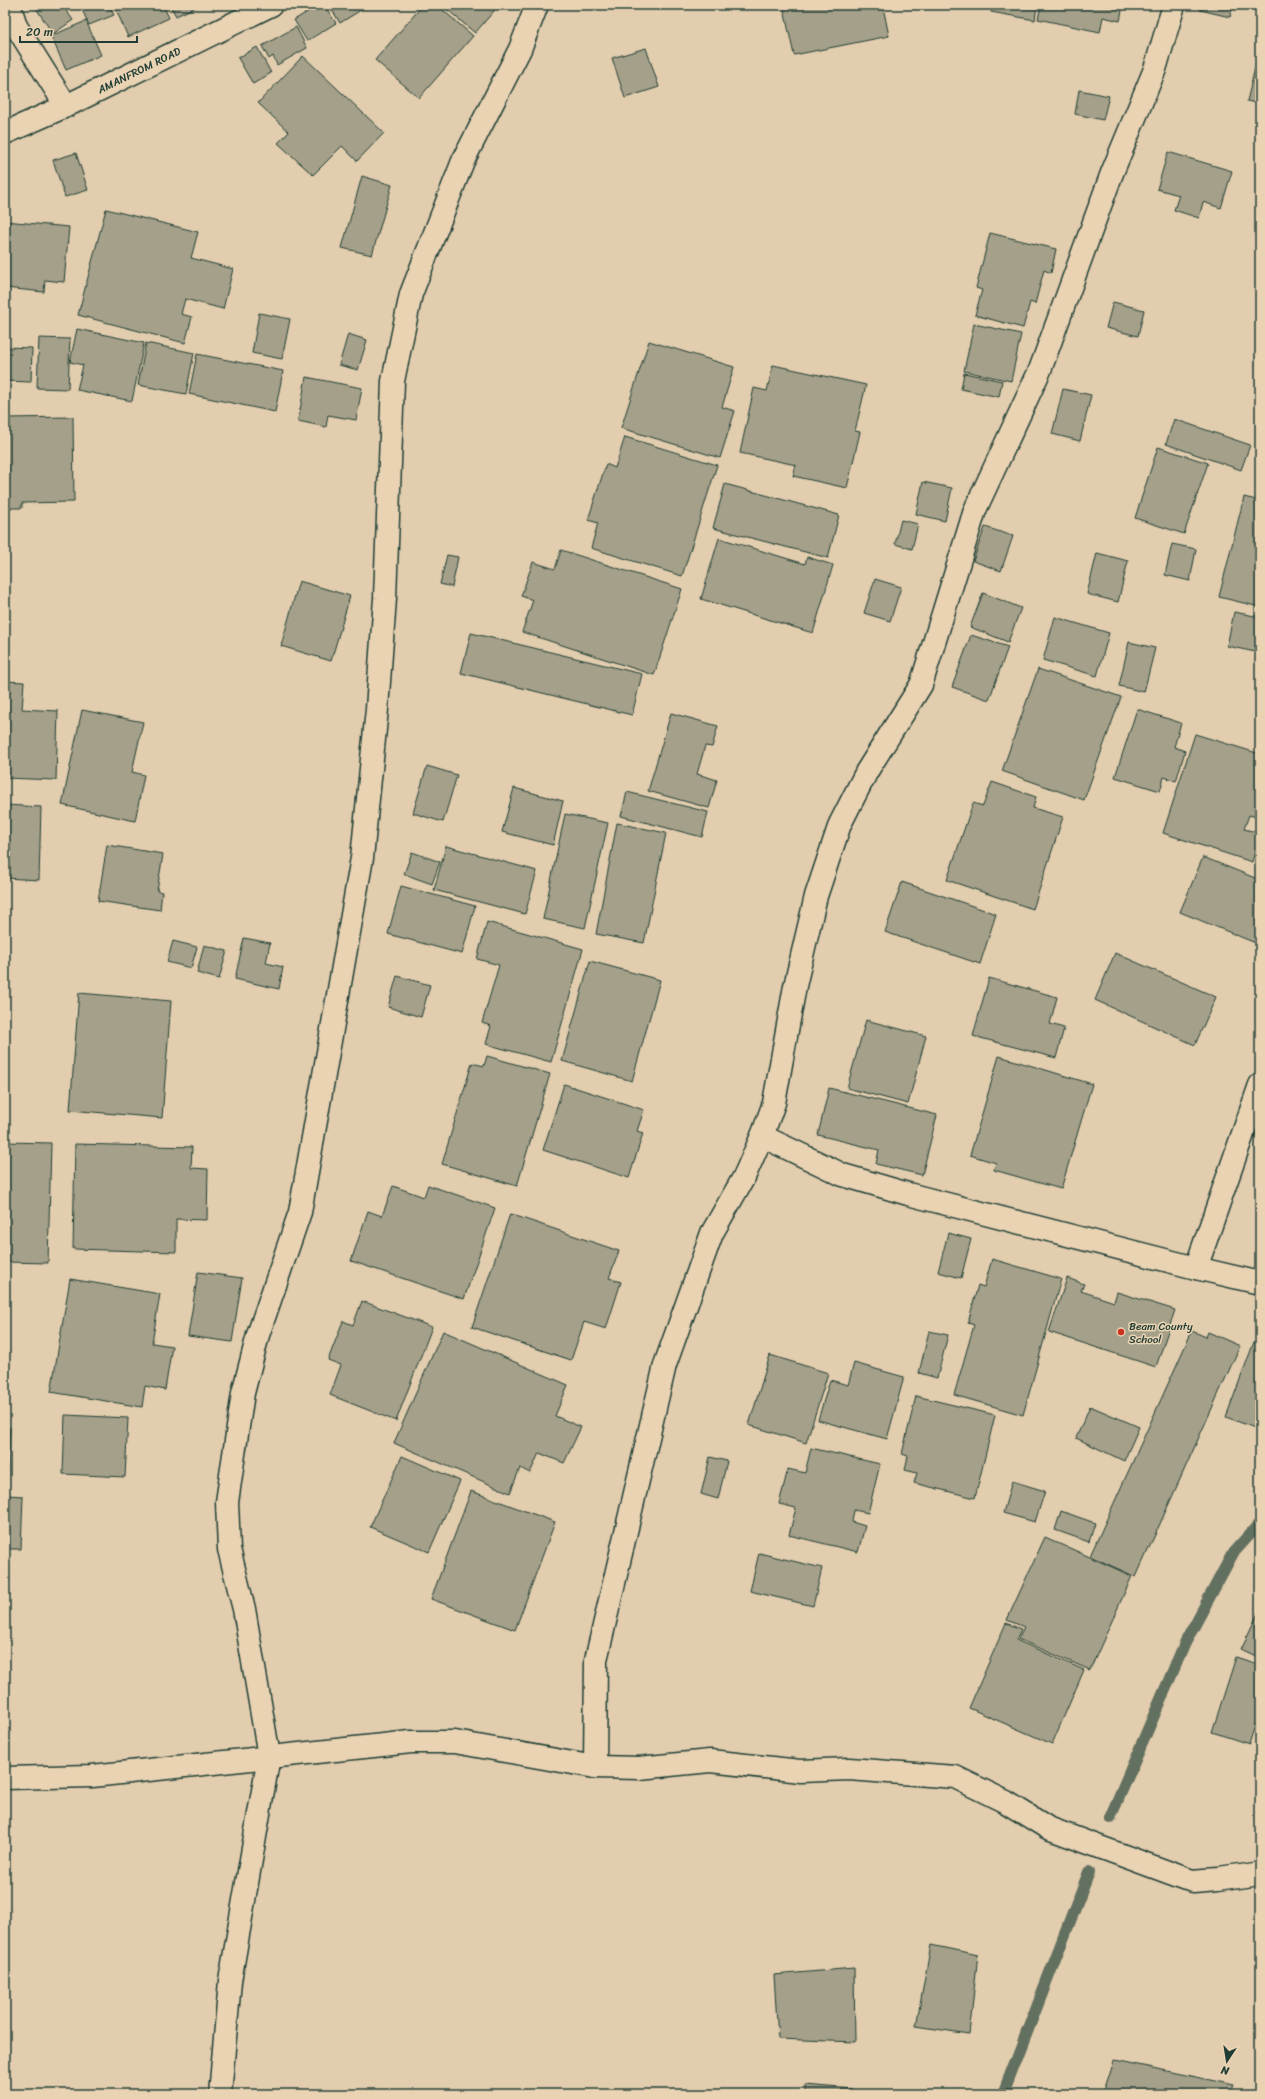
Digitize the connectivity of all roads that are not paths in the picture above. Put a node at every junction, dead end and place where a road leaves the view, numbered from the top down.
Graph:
1 (11, 5) edge
2 (271, 5) edge
3 (537, 5) edge
4 (1174, 5) edge
5 (66, 106) junction
6 (5, 133) edge
7 (1260, 1084) edge
8 (762, 1136) junction
9 (1196, 1268) junction
10 (1260, 1282) edge
11 (269, 1756) junction
12 (595, 1767) junction
13 (5, 1778) edge
14 (1260, 1873) edge
15 (220, 2094) edge

1 - 5 street
2 - 5 street, AMANFROM ROAD
3 - 11 street
4 - 8 street
5 - 6 street, AMANFROM ROAD
7 - 9 street
8 - 9 street
8 - 12 street
9 - 10 street
11 - 12 street
11 - 13 street
11 - 15 street
12 - 14 street

